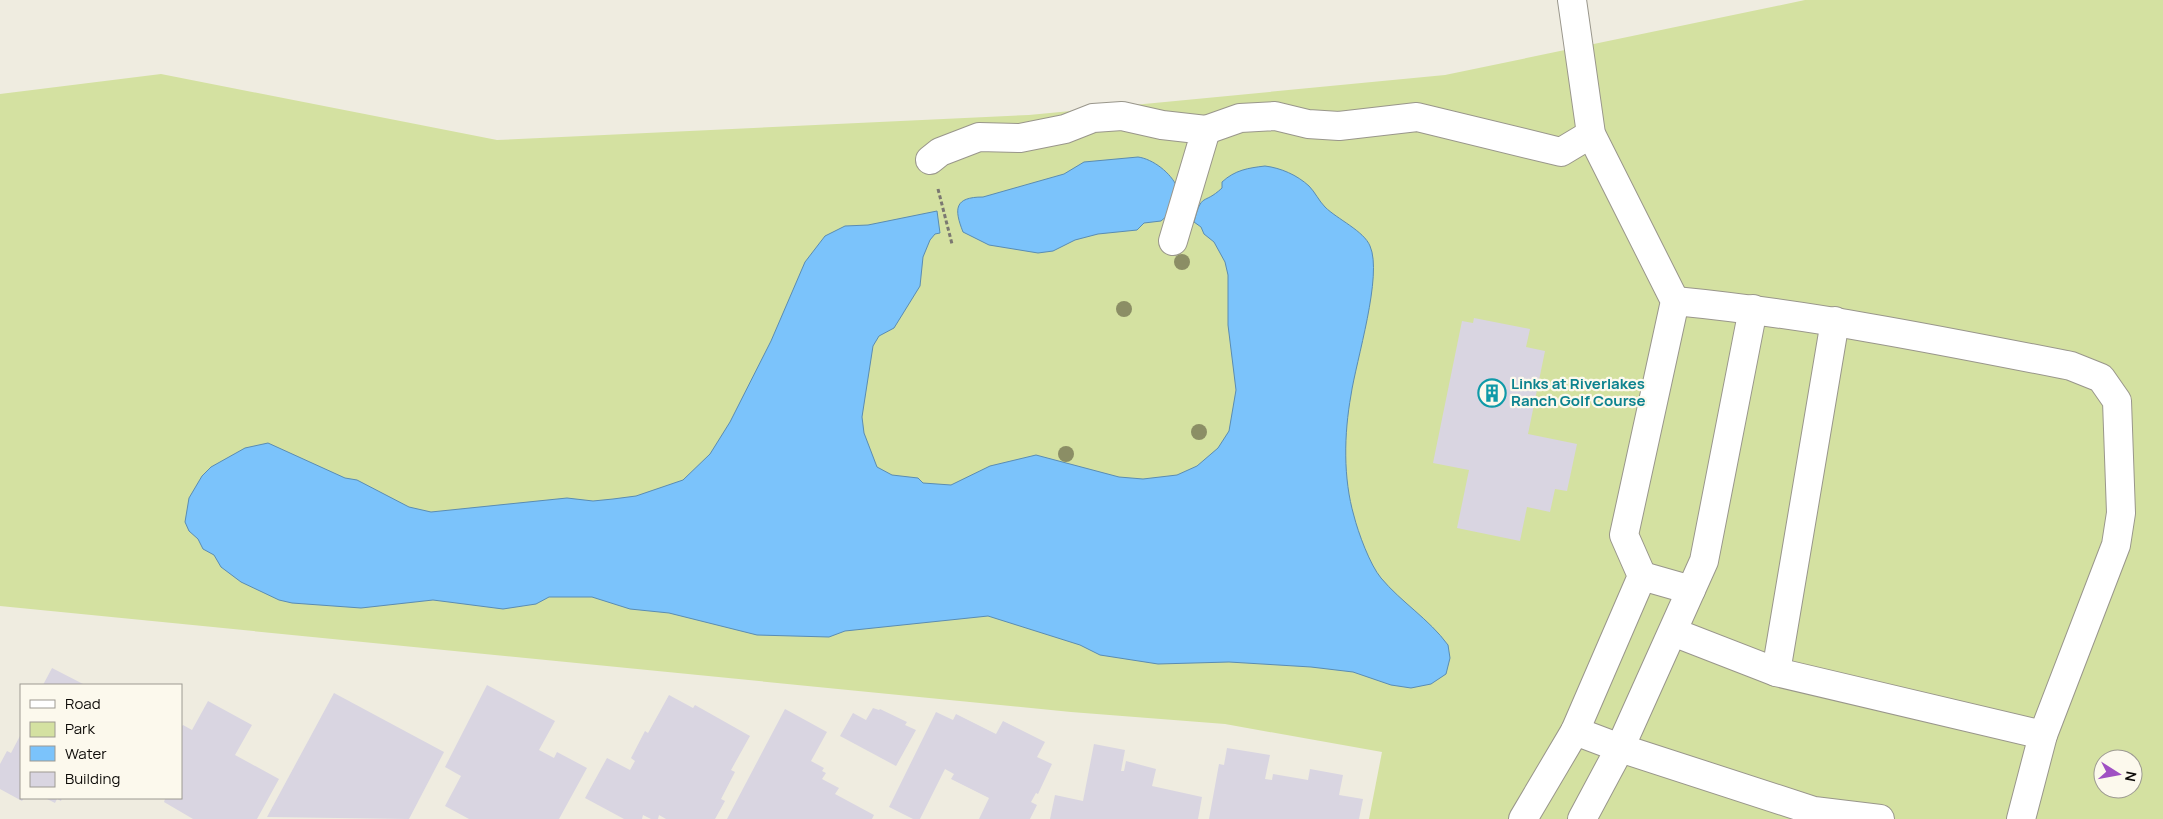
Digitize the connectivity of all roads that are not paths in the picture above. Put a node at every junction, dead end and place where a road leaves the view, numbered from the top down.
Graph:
1 (1572, 0) edge
2 (1206, 130) junction
3 (1591, 134) junction
4 (930, 159) road end
5 (1173, 241) dead end
6 (1675, 301) junction
7 (1754, 309) junction
8 (1835, 321) junction
9 (1642, 576) junction
10 (1691, 590) junction
11 (1673, 632) junction
12 (1776, 672) junction
13 (1575, 731) junction
14 (2044, 735) junction
15 (1620, 748) junction
16 (1523, 819) edge
17 (1582, 819) edge
18 (1880, 819) edge
19 (2021, 819) edge

1 - 3 street
2 - 3 street
2 - 4 street
2 - 5 street
3 - 6 street
6 - 7 street
6 - 9 street
7 - 8 street
7 - 10 street
8 - 12 street
8 - 14 street
9 - 10 street
9 - 13 street
10 - 11 street
11 - 12 street
11 - 15 street
12 - 14 street
13 - 15 street
13 - 16 street
14 - 19 street
15 - 17 street
15 - 18 street

